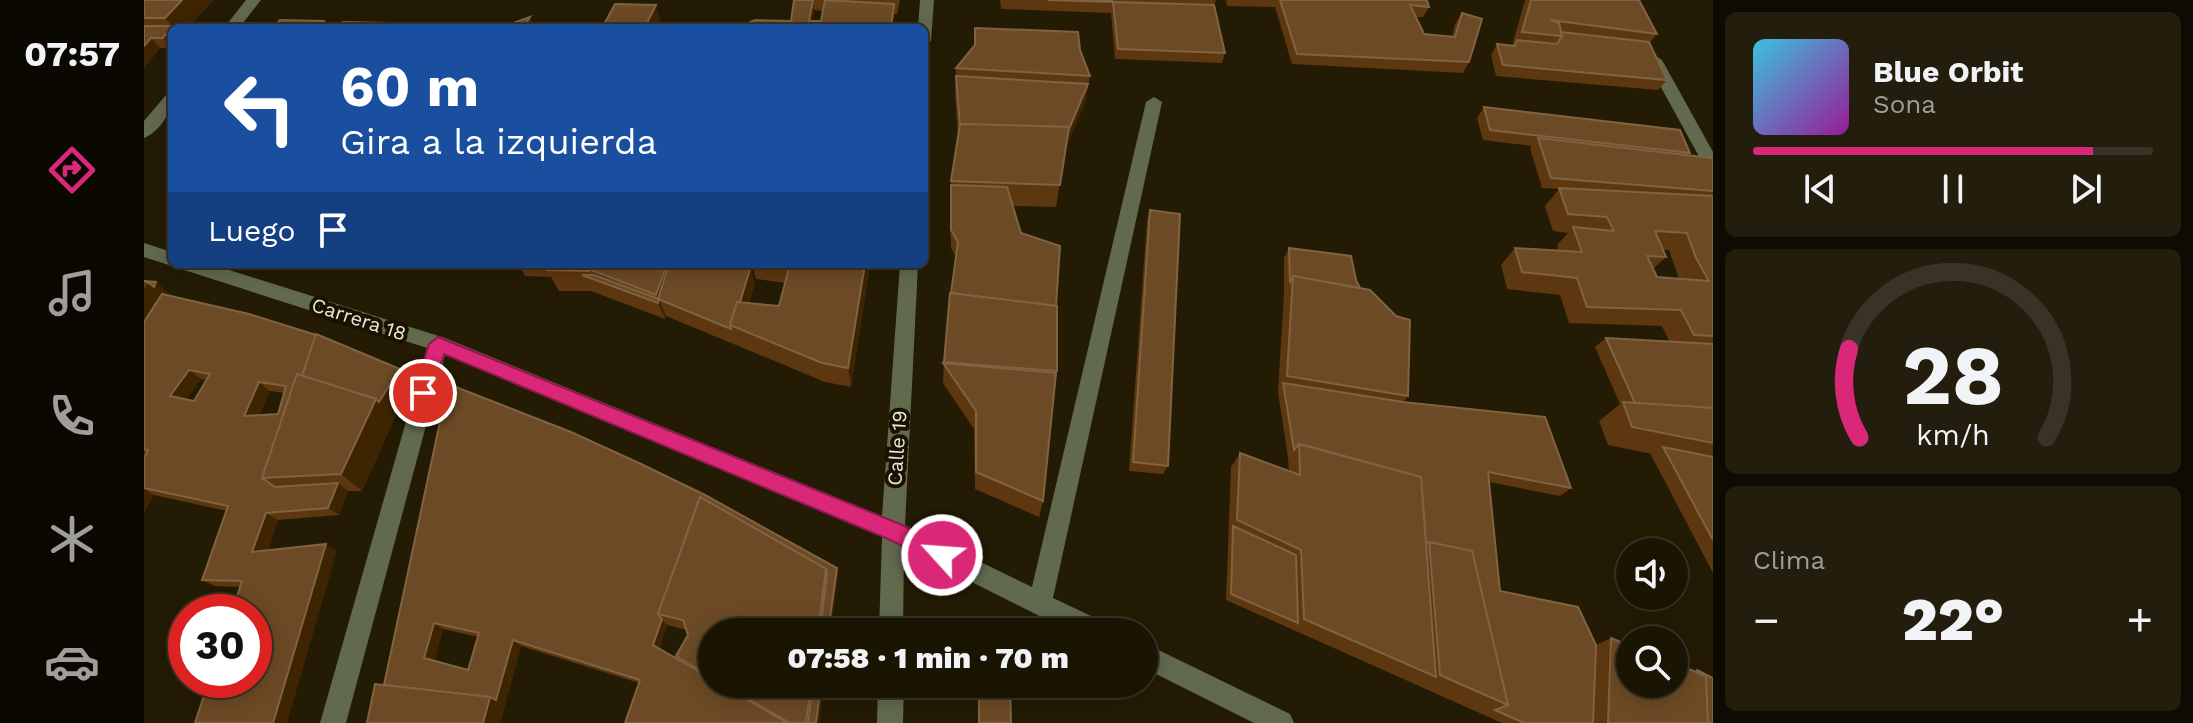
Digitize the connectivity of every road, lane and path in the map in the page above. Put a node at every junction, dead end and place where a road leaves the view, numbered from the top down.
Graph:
1 (254, 0) edge
2 (927, 0) edge
3 (234, 24) edge
4 (925, 24) edge
5 (1643, 39) edge
6 (1154, 102) dead end
7 (168, 104) edge
8 (144, 132) edge
9 (1713, 167) edge
10 (144, 250) edge
11 (168, 258) edge
12 (200, 268) edge
13 (909, 268) edge
14 (438, 344) junction
15 (893, 531) junction
16 (1040, 603) junction
17 (891, 618) edge
18 (1069, 618) edge
19 (1158, 662) edge
20 (891, 698) edge
21 (333, 723) edge
22 (890, 723) edge
23 (1281, 723) edge

1 - 3 street
2 - 4 street
5 - 9 street
6 - 16 street
7 - 8 street
10 - 11 street
12 - 14 street, Carrera 18
13 - 15 street, Calle 19
14 - 15 street, Carrera 18
14 - 21 street
15 - 16 street, Carrera 18
15 - 17 street, Calle 19
16 - 18 street, Carrera 18
19 - 23 street
20 - 22 street

